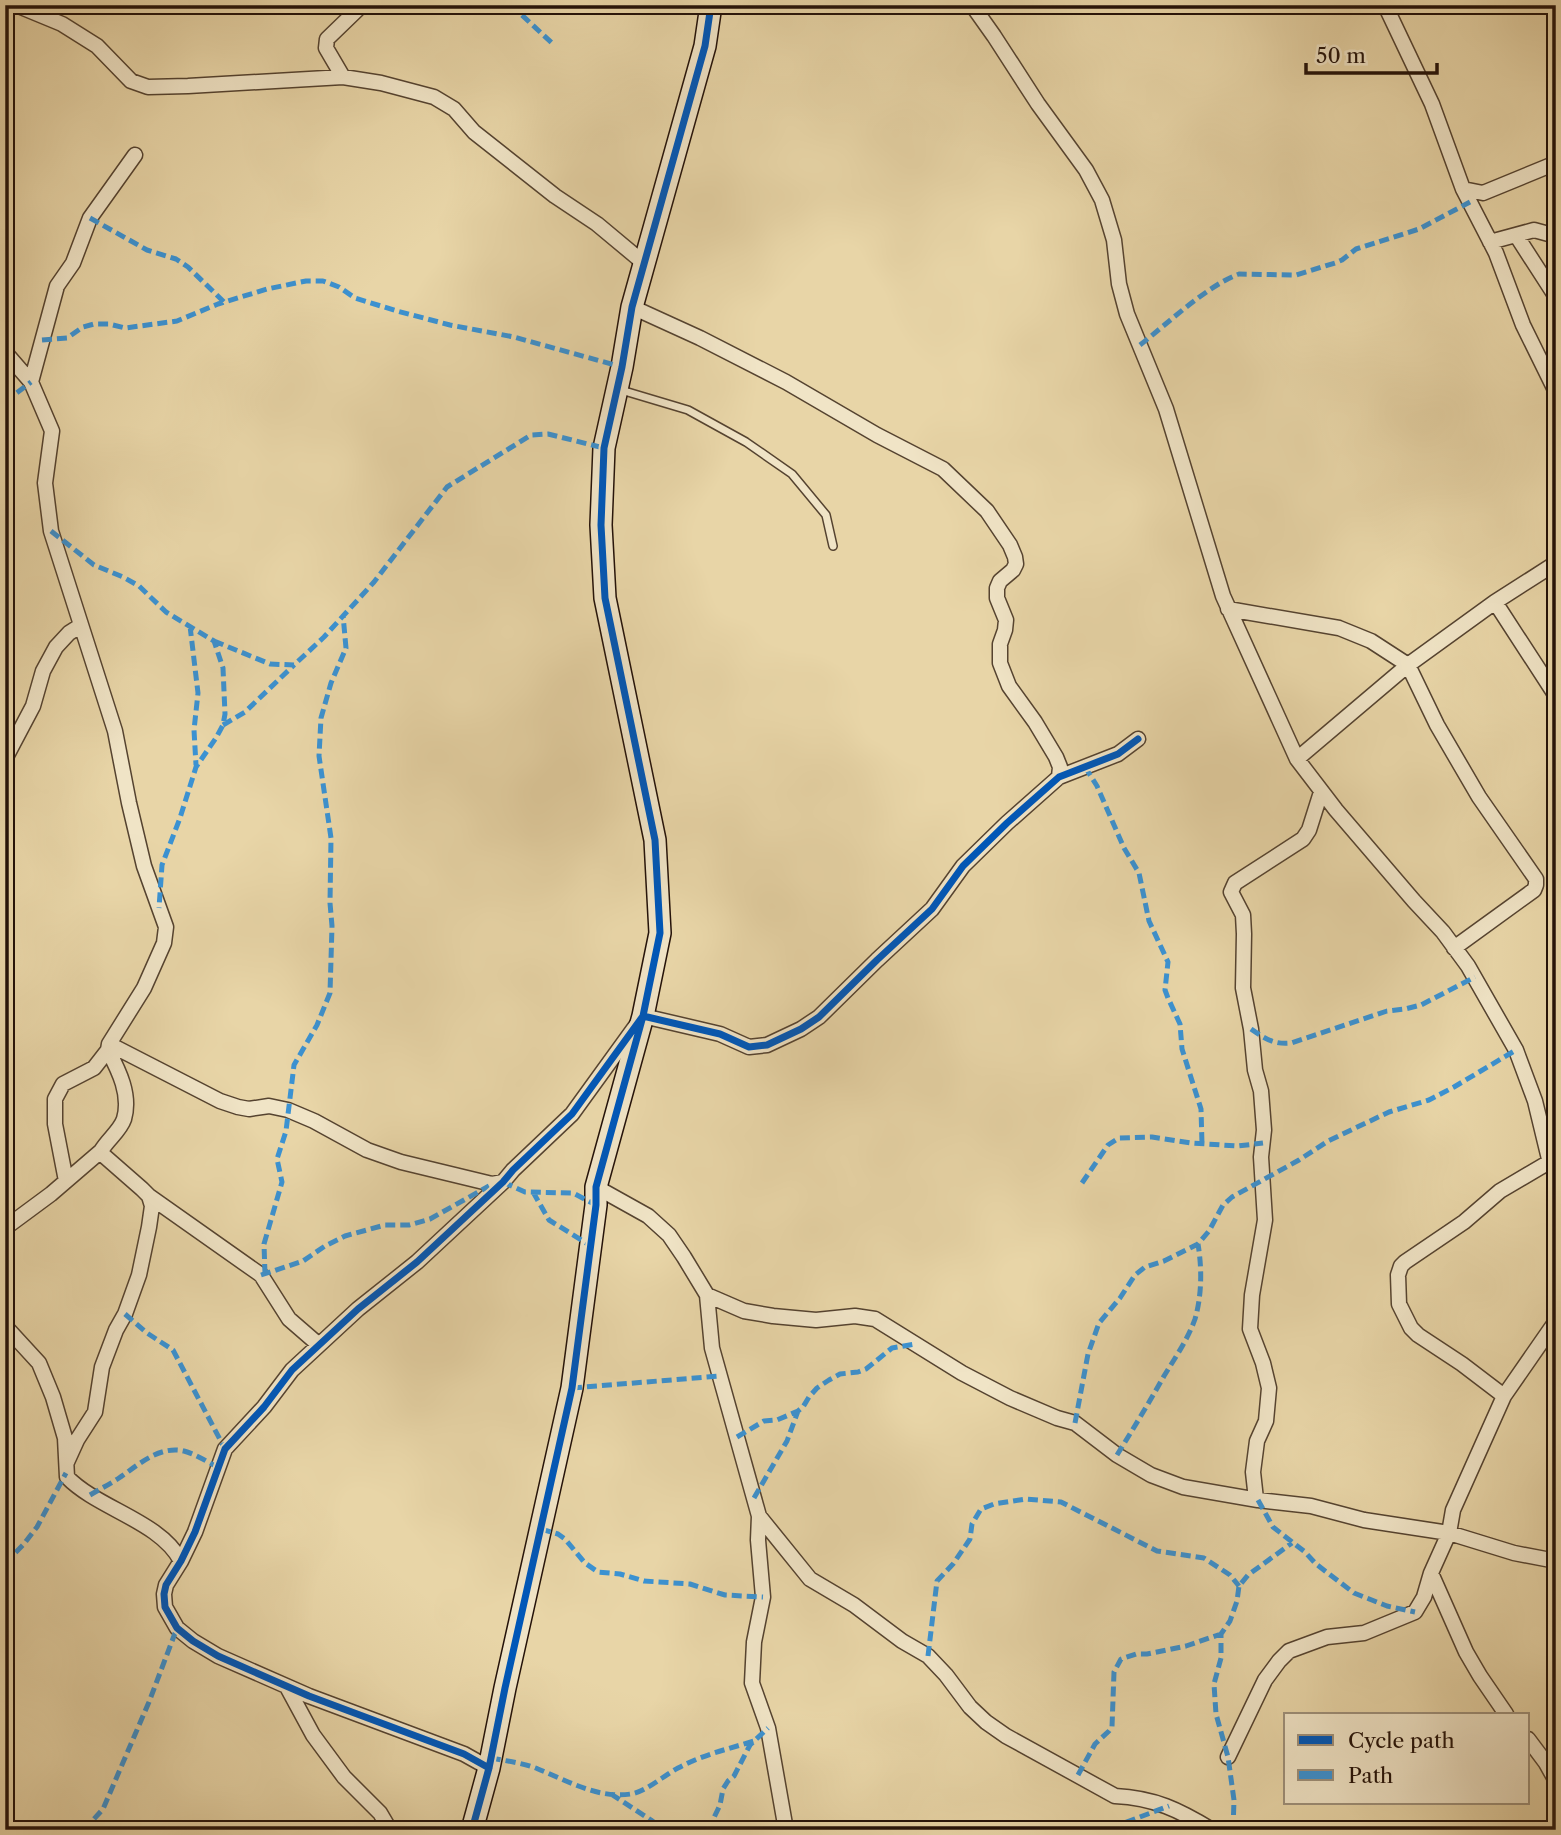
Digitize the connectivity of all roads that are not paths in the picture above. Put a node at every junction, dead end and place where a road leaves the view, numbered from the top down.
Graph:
1 (16, 5) edge
2 (360, 5) edge
3 (711, 5) edge
4 (972, 5) edge
5 (1385, 5) edge
6 (343, 77) junction
7 (135, 155) dead end
8 (1556, 163) edge
9 (1463, 189) junction
10 (1516, 235) junction
11 (1556, 236) edge
12 (1490, 242) junction
13 (645, 264) junction
14 (1556, 297) edge
15 (632, 307) junction
16 (5, 352) edge
17 (31, 382) junction
18 (617, 389) junction
19 (1556, 392) edge
20 (832, 546) dead end
21 (1556, 564) edge
22 (1496, 603) junction
23 (1228, 609) junction
24 (80, 626) junction
25 (1408, 665) junction
26 (1556, 696) edge
27 (1138, 739) dead end
28 (5, 759) edge
29 (1297, 759) junction
30 (1059, 777) junction
31 (1321, 792) junction
32 (1454, 948) junction
33 (643, 1016) junction
34 (109, 1047) junction
35 (101, 1151) junction
36 (1554, 1166) edge
37 (66, 1181) junction
38 (503, 1182) junction
39 (596, 1188) junction
40 (149, 1196) junction
41 (5, 1228) edge
42 (707, 1296) junction
43 (1556, 1321) edge
44 (5, 1326) edge
45 (319, 1345) junction
46 (1504, 1396) junction
47 (67, 1462) junction
48 (1256, 1499) junction
49 (759, 1516) junction
50 (1449, 1533) junction
51 (181, 1561) junction
52 (1556, 1561) edge
53 (1431, 1573) junction
54 (287, 1686) junction
55 (1505, 1713) edge
56 (1530, 1743) edge
57 (1228, 1757) dead end
58 (489, 1768) junction
59 (1556, 1781) edge
60 (390, 1830) edge
61 (472, 1830) edge
62 (786, 1830) edge
63 (1212, 1830) edge

1 - 6 street
2 - 6 street
3 - 13 street
4 - 23 street
5 - 9 street
6 - 13 street
7 - 17 street
8 - 9 street
9 - 12 street
10 - 11 street
10 - 12 street
10 - 14 street
12 - 19 street
13 - 15 street
15 - 18 street
15 - 30 street
16 - 17 street
17 - 24 street
18 - 20 lane
18 - 33 street
21 - 22 street
22 - 25 street
22 - 26 street
23 - 25 street
23 - 29 street
24 - 28 street
24 - 34 street
25 - 29 street
25 - 32 street
27 - 30 street
29 - 31 street
30 - 33 street
31 - 32 street
31 - 48 street
32 - 36 street
33 - 38 street
33 - 39 street
34 - 35 street
34 - 37 street
34 - 38 street
35 - 37 street
35 - 40 street
36 - 46 street
37 - 41 street
38 - 45 street
39 - 42 street
39 - 58 street
40 - 45 street
40 - 47 street
42 - 48 street
42 - 49 street
43 - 46 street
44 - 47 street
45 - 51 street
46 - 50 street
47 - 51 street
48 - 50 street
49 - 62 street
49 - 63 street
50 - 52 street
50 - 53 street
51 - 54 street
53 - 55 street
53 - 57 street
54 - 58 street
54 - 60 street
56 - 59 street
58 - 61 street

